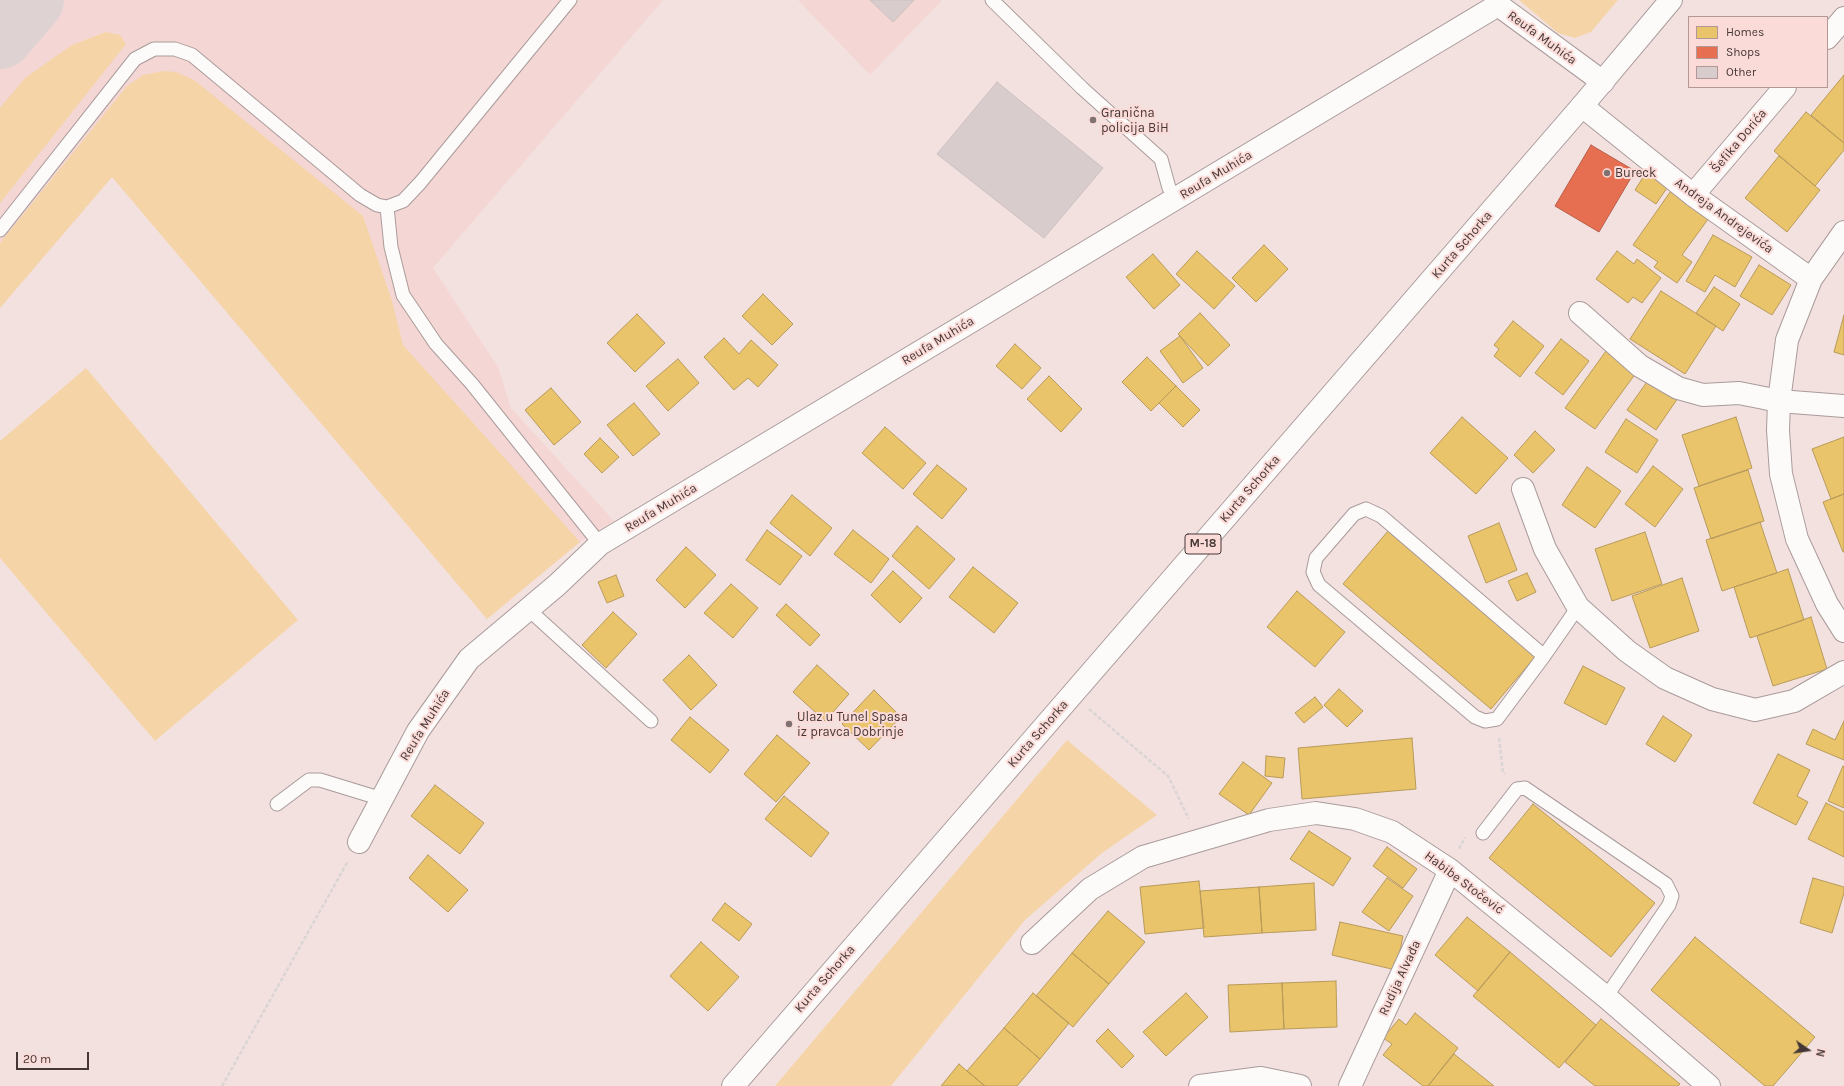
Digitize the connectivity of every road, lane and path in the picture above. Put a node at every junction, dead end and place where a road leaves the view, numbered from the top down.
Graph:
1 (570, 0) edge
2 (992, 0) edge
3 (1670, 0) edge
4 (1497, 2) edge
5 (1844, 18) edge
6 (1828, 37) edge
7 (1603, 82) junction
8 (1784, 88) edge
9 (1582, 106) junction
10 (1694, 195) junction
11 (1177, 198) junction
12 (387, 207) junction
13 (0, 230) edge
14 (1844, 232) edge
15 (1810, 279) junction
16 (1580, 313) dead end
17 (1779, 401) junction
18 (1844, 406) edge
19 (1523, 489) dead end
20 (600, 544) junction
21 (1578, 607) junction
22 (528, 609) junction
23 (1844, 631) edge
24 (1544, 656) junction
25 (1844, 672) edge
26 (1072, 695) junction
27 (1497, 719) junction
28 (651, 721) dead end
29 (1525, 788) junction
30 (382, 799) junction
31 (277, 804) dead end
32 (1483, 833) joint
33 (359, 842) joint
34 (1194, 842) junction
35 (1450, 870) junction
36 (1032, 942) dead end
37 (1606, 997) junction
38 (222, 1086) edge
39 (733, 1086) edge
40 (1200, 1086) edge
41 (1300, 1086) edge
42 (1350, 1086) edge
43 (1709, 1086) edge

1 - 12 lane
2 - 11 lane
3 - 7 street, Kurta Schorka / M-18
4 - 7 street, Reufa Muhića
4 - 11 street, Reufa Muhića
5 - 6 street
7 - 9 street, Kurta Schorka / M-18
8 - 10 street, Šefika Dorića
9 - 10 street, Andreja Andrejevića
9 - 26 street, Kurta Schorka / M-18
10 - 15 street, Andreja Andrejevića
11 - 20 street, Reufa Muhića
12 - 13 lane
12 - 20 lane
14 - 15 street
15 - 17 street
16 - 17 street
17 - 18 street
17 - 23 street
19 - 21 street
20 - 22 street, Reufa Muhića
21 - 24 lane
21 - 25 street
22 - 28 lane
22 - 30 street, Reufa Muhića
24 - 27 lane
24 - 27 lane
26 - 34 path
26 - 39 street, Kurta Schorka / M-18
27 - 29 path
29 - 32 lane
29 - 37 lane
30 - 31 lane
30 - 33 street, Reufa Muhića
32 - 35 path
33 - 38 path
34 - 35 street, Habibe Stočević
34 - 36 street, Habibe Stočević
35 - 37 street, Habibe Stočević
35 - 42 street, Rudija Alvađa
37 - 43 street, Habibe Stočević
40 - 41 street

